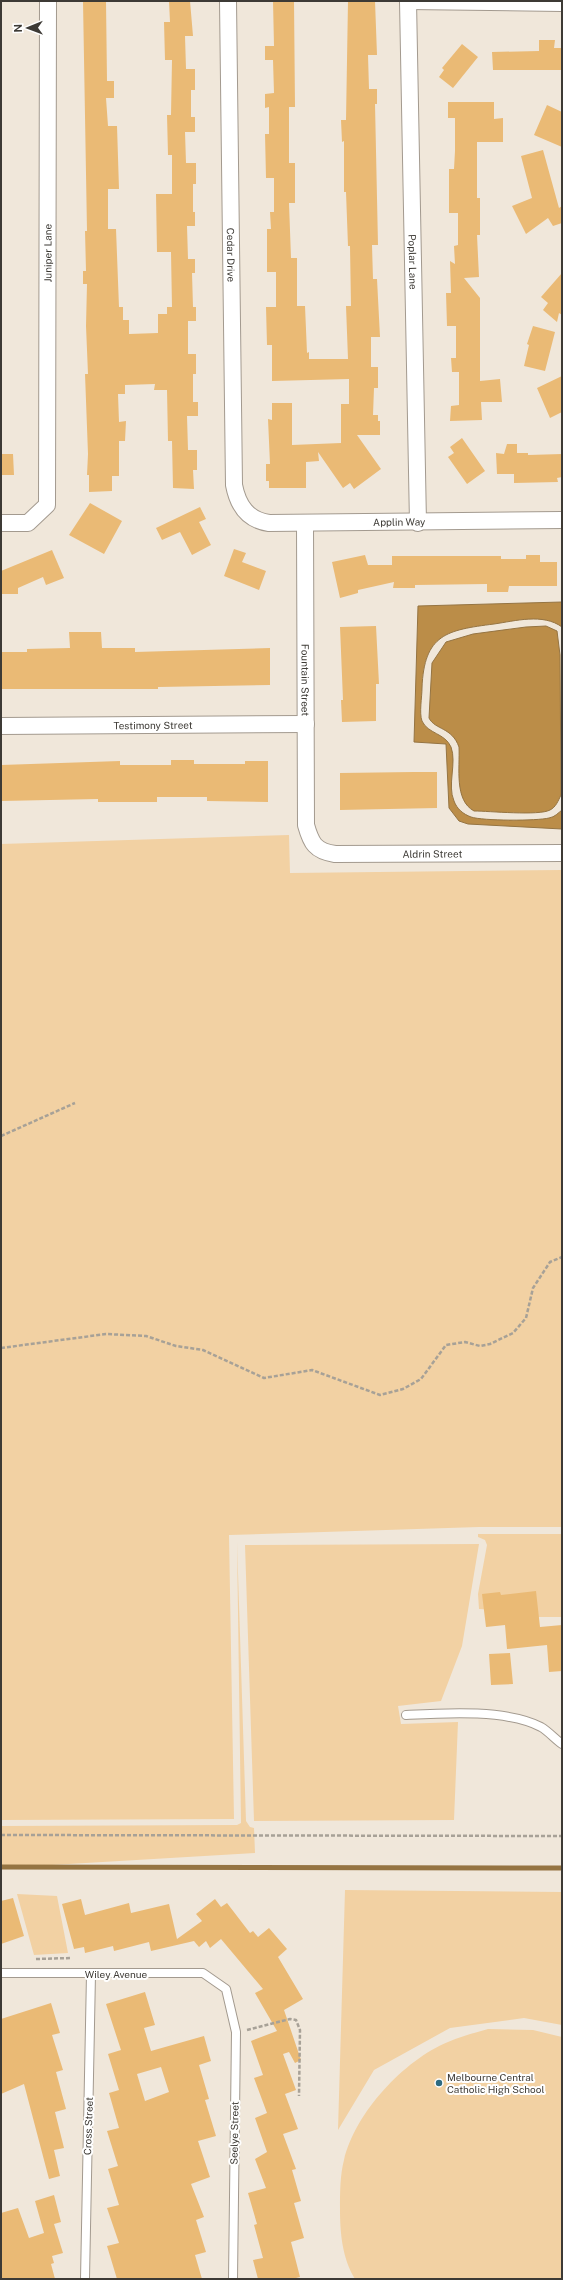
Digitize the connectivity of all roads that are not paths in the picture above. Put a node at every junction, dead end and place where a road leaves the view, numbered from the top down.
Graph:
1 (48, 1) edge
2 (228, 1) edge
3 (408, 1) edge
4 (562, 3) edge
5 (242, 508) joint
6 (562, 520) edge
7 (1, 522) edge
8 (305, 523) junction
9 (418, 523) junction
10 (306, 724) junction
11 (1, 726) edge
12 (309, 837) joint
13 (562, 853) edge
14 (406, 1715) dead end
15 (562, 1744) edge
16 (1, 1973) edge
17 (91, 1974) junction
18 (226, 1989) joint
19 (85, 2279) edge
20 (232, 2279) edge

1 - 7 street, Juniper Lane
2 - 5 street, Cedar Drive
3 - 4 street
3 - 9 street, Poplar Lane
5 - 8 street, Applin Way
6 - 9 street, Applin Way
8 - 9 street, Applin Way
8 - 10 street, Fountain Street
10 - 11 street, Testimony Street
10 - 12 street, Fountain Street
12 - 13 street, Aldrin Street
14 - 15 lane
16 - 17 lane, Wiley Avenue
17 - 18 lane, Wiley Avenue
17 - 19 lane, Cross Street
18 - 20 lane, Seelye Street

